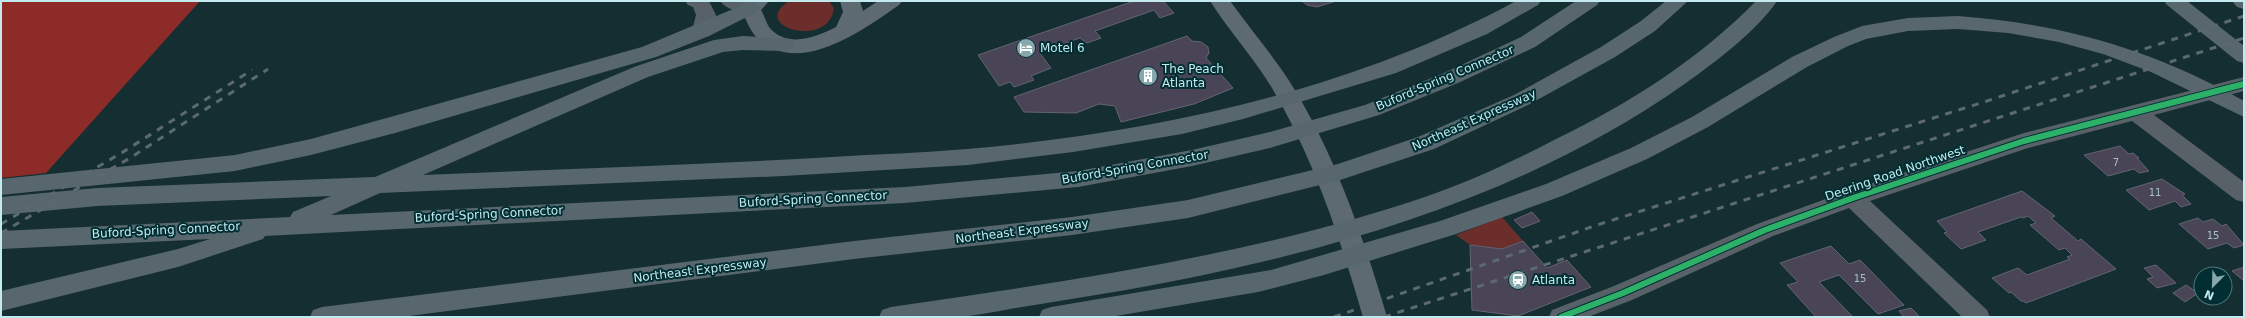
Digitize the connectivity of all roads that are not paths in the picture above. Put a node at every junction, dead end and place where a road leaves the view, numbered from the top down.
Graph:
1 (695, 1) edge
2 (730, 1) edge
3 (850, 1) edge
4 (892, 1) edge
5 (1220, 1) edge
6 (1531, 1) edge
7 (1590, 1) edge
8 (1678, 1) edge
9 (1767, 1) edge
10 (2174, 1) edge
11 (755, 4) edge
12 (845, 30) junction
13 (702, 31) junction
14 (786, 44) junction
15 (2244, 56) edge
16 (2244, 84) edge
17 (2244, 110) edge
18 (2135, 112) junction
19 (1, 187) edge
20 (2244, 194) edge
21 (1853, 198) junction
22 (1, 206) edge
23 (1, 240) edge
24 (1, 301) edge
25 (322, 317) edge
26 (891, 317) edge
27 (1051, 317) edge
28 (1375, 317) edge
29 (1563, 317) edge
30 (1978, 317) edge

1 - 13 street
2 - 11 street
3 - 12 main road
4 - 12 main road
5 - 28 main road
6 - 22 highway
7 - 23 highway, Buford-Spring Connector
8 - 25 highway, Northeast Expressway
9 - 26 highway
10 - 15 highway
11 - 13 highway
11 - 14 main road
12 - 14 main road
13 - 19 highway
14 - 24 highway
16 - 18 street, Deering Road Northwest
17 - 27 highway
18 - 20 street
18 - 21 street, Deering Road Northwest
21 - 29 street, Deering Road Northwest
21 - 30 street

